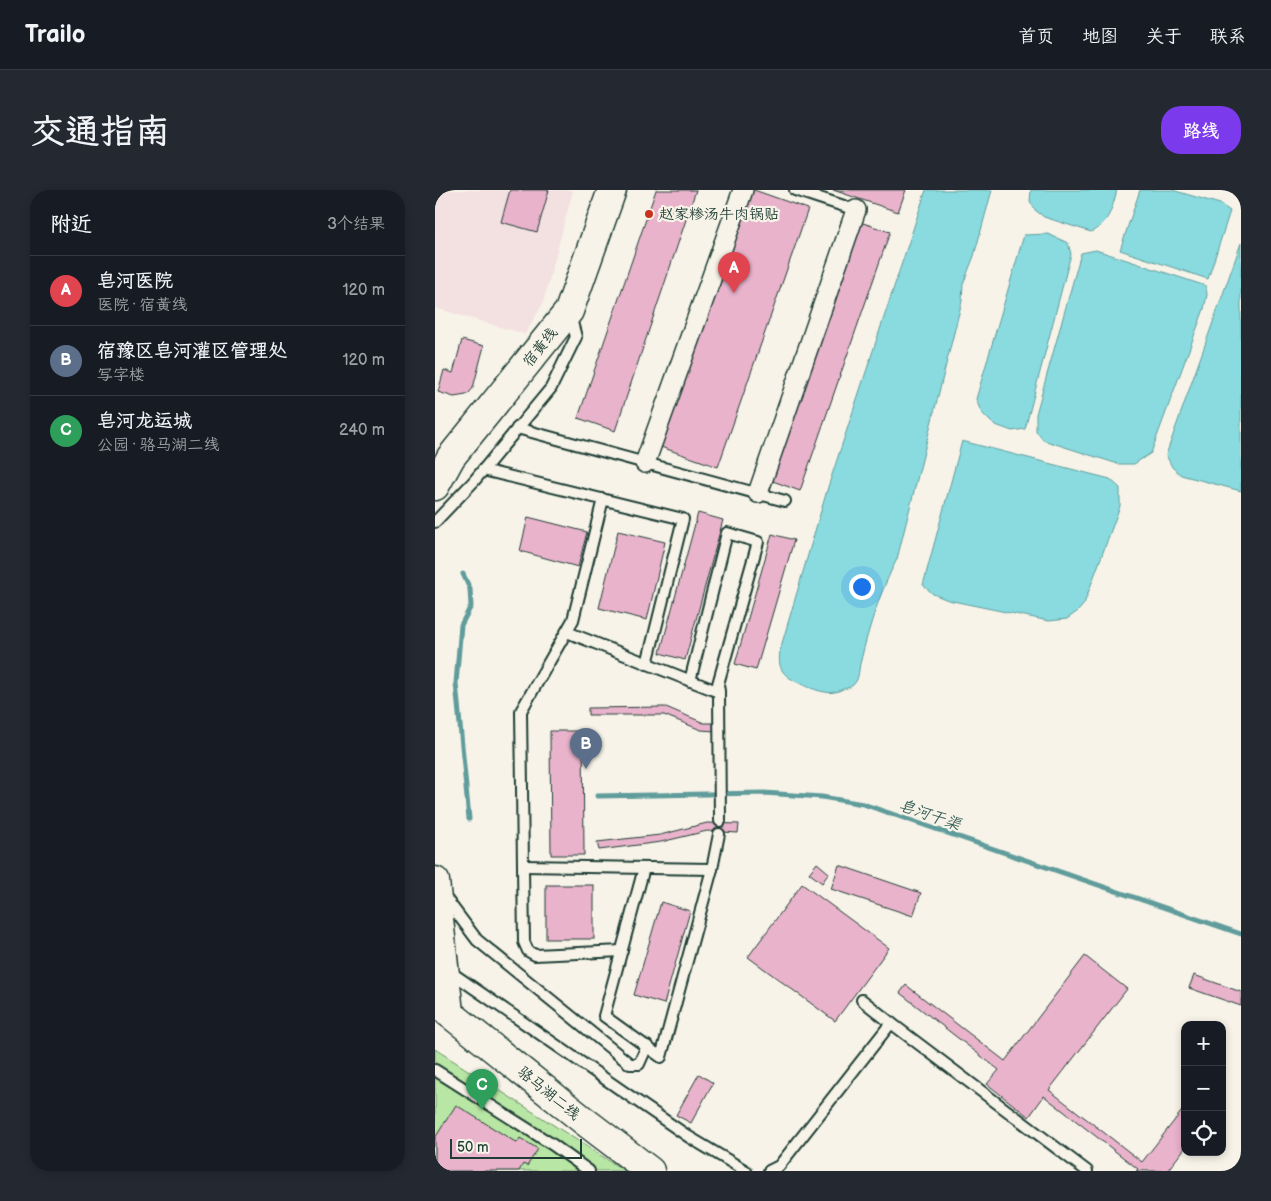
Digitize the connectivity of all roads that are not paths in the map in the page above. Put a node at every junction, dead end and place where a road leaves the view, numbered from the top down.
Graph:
1 (612, 190) edge
2 (743, 190) edge
3 (795, 190) edge
4 (856, 210) joint
5 (569, 310) junction
6 (517, 428) junction
7 (645, 463) junction
8 (483, 470) junction
9 (435, 486) edge
10 (758, 494) junction
11 (603, 499) junction
12 (785, 501) dead end
13 (435, 522) edge
14 (567, 632) junction
15 (647, 664) junction
16 (690, 681) junction
17 (719, 692) junction
18 (720, 821) dead end
19 (719, 834) dead end
20 (523, 866) junction
21 (644, 868) junction
22 (712, 869) junction
23 (435, 880) edge
24 (435, 886) edge
25 (622, 951) junction
26 (444, 967) junction
27 (862, 1000) dead end
28 (440, 1006) edge
29 (891, 1023) junction
30 (647, 1046) junction
31 (435, 1070) edge
32 (589, 1171) edge
33 (650, 1171) edge
34 (747, 1171) edge
35 (769, 1171) edge
36 (1087, 1171) edge

1 - 5 street, 宿黄线
2 - 7 street
3 - 4 lane
4 - 10 street
5 - 6 lane
5 - 9 street, 宿黄线
6 - 7 lane
6 - 8 lane
7 - 10 lane
8 - 11 lane
8 - 13 lane
10 - 12 lane
11 - 14 lane
11 - 15 lane
14 - 15 lane
14 - 20 lane
15 - 16 lane
16 - 17 lane
16 - 17 lane
17 - 18 lane
19 - 22 lane
20 - 21 lane
20 - 25 lane
21 - 22 lane
21 - 25 lane
22 - 30 lane
23 - 24 street
24 - 26 street
24 - 30 lane
25 - 30 lane
26 - 28 street
26 - 34 lane
27 - 29 lane
28 - 33 street, 骆马湖二线
29 - 35 lane
29 - 36 lane
31 - 32 lane

